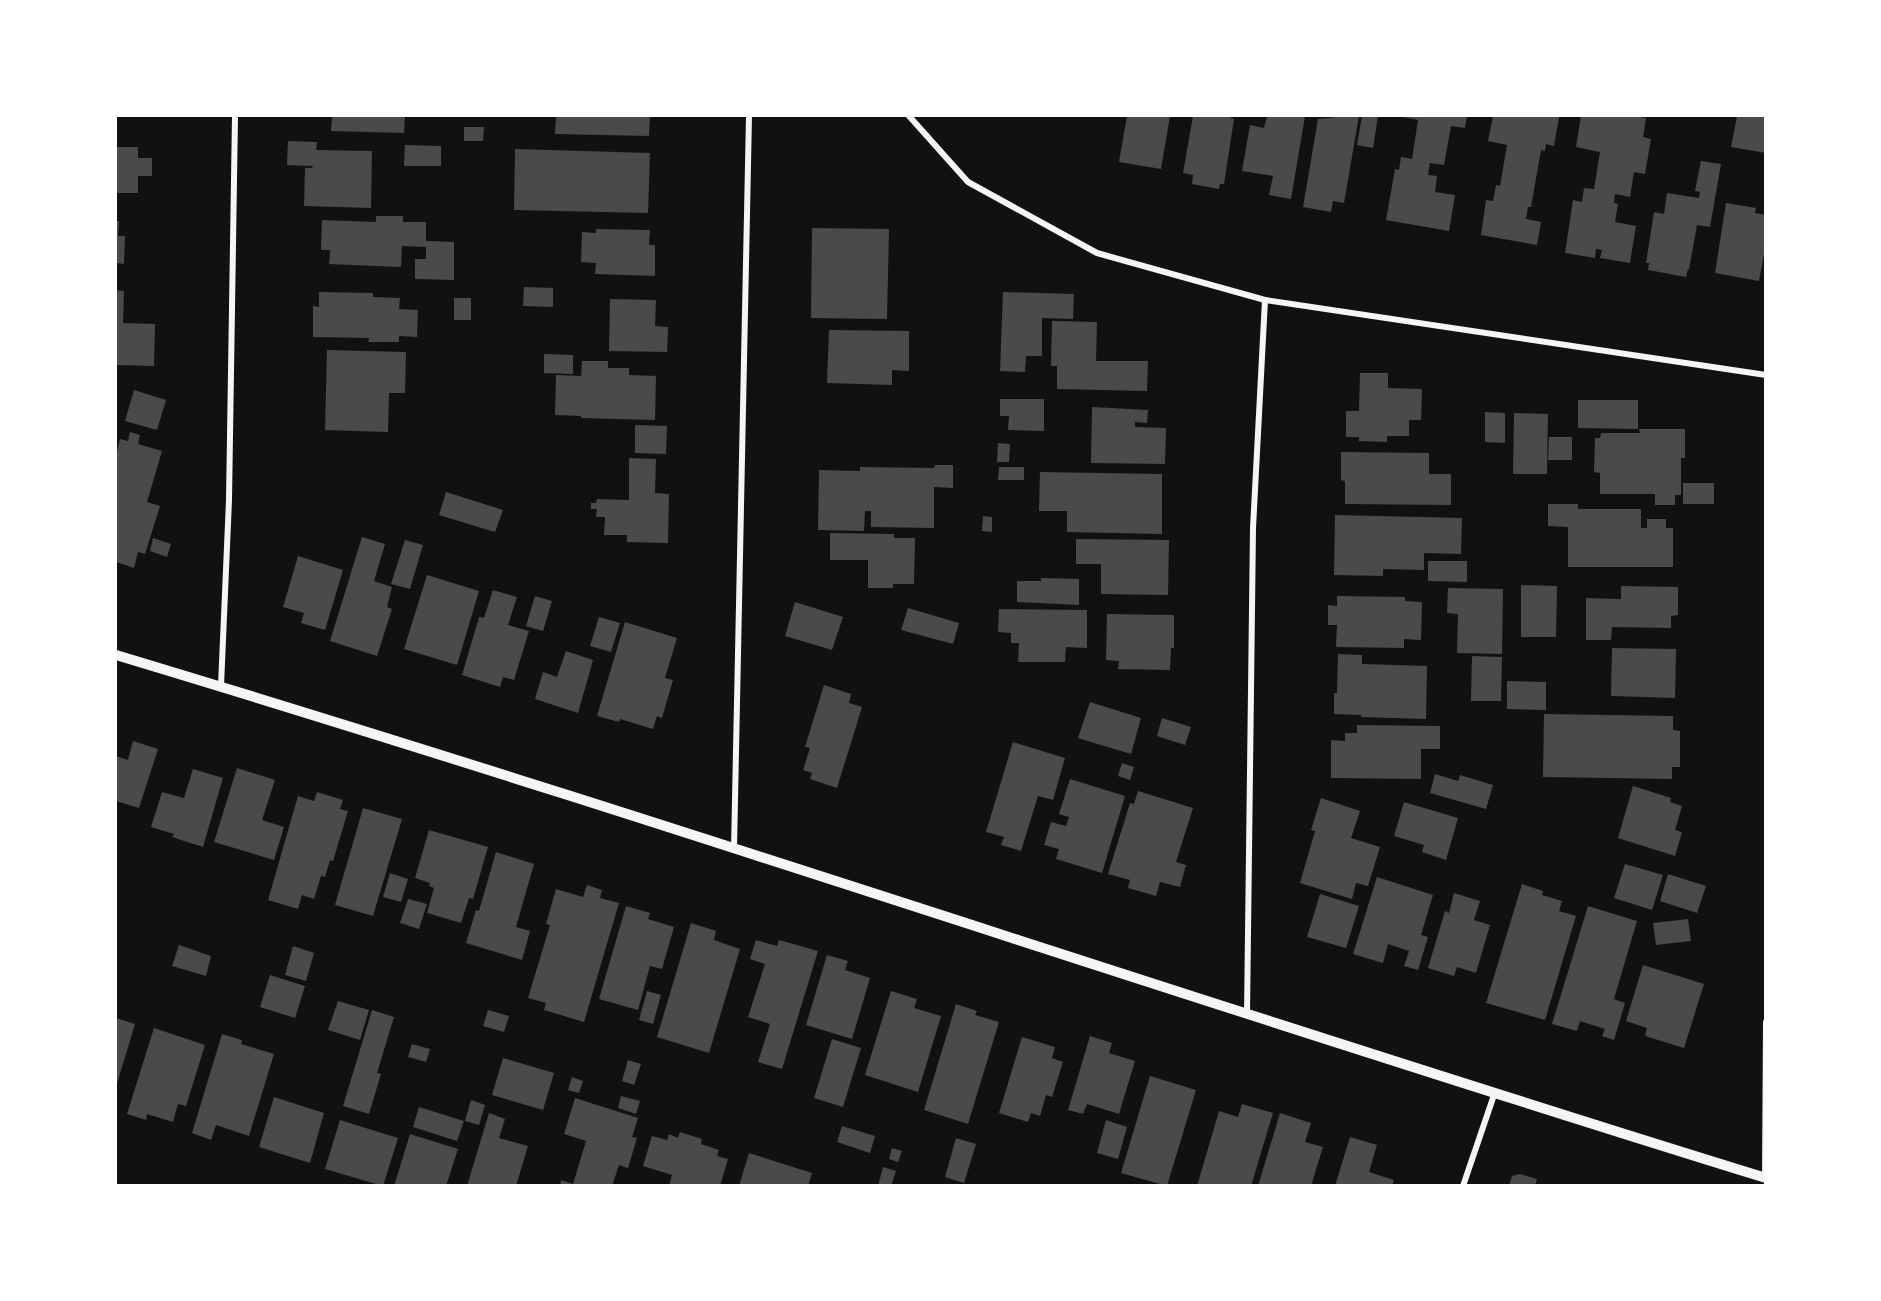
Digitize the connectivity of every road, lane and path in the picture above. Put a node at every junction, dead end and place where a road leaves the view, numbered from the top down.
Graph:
1 (235, 116) edge
2 (749, 116) edge
3 (909, 116) edge
4 (1265, 300) junction
5 (1766, 375) edge
6 (116, 655) edge
7 (221, 686) junction
8 (734, 849) junction
9 (1247, 1014) junction
10 (1766, 1022) edge
11 (1494, 1095) junction
12 (1765, 1178) edge
13 (1463, 1185) edge

1 - 7 street
2 - 8 street
3 - 4 street
4 - 5 street
4 - 9 street
6 - 7 street
7 - 8 street
8 - 9 street
9 - 11 street
10 - 12 street
11 - 12 street
11 - 13 street

